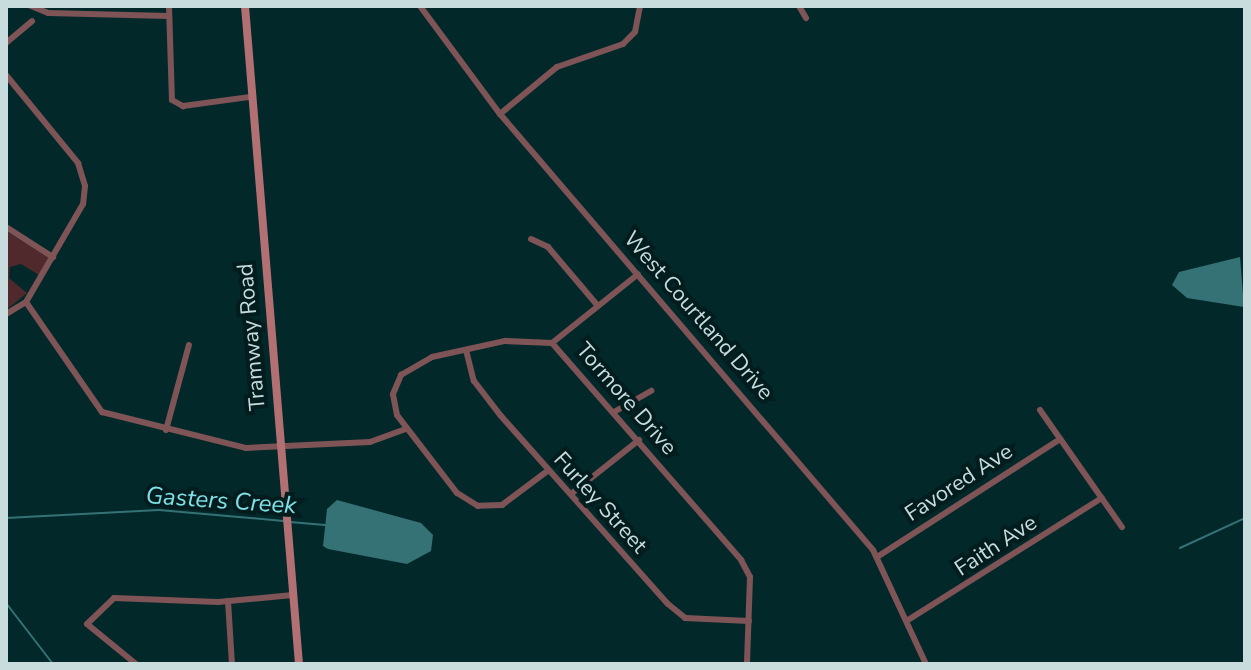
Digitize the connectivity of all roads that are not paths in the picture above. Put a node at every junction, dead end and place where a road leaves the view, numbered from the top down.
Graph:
1 (31, 6) edge
2 (169, 6) edge
3 (245, 6) edge
4 (420, 6) edge
5 (640, 6) edge
6 (799, 6) edge
7 (169, 16) junction
8 (806, 18) dead end
9 (32, 21) dead end
10 (6, 43) edge
11 (6, 75) edge
12 (250, 97) junction
13 (500, 114) junction
14 (6, 227) edge
15 (531, 239) dead end
16 (53, 257) junction
17 (638, 274) junction
18 (26, 302) junction
19 (598, 306) junction
20 (6, 314) edge
21 (552, 343) junction
22 (189, 345) dead end
23 (466, 350) junction
24 (651, 391) dead end
25 (1040, 410) dead end
26 (614, 412) junction
27 (406, 429) junction
28 (166, 430) junction
29 (1060, 439) junction
30 (639, 440) junction
31 (281, 446) junction
32 (546, 472) junction
33 (571, 494) junction
34 (1102, 498) junction
35 (1122, 527) dead end
36 (877, 557) junction
37 (293, 595) junction
38 (228, 601) junction
39 (908, 620) junction
40 (749, 621) junction
41 (136, 664) edge
42 (232, 664) edge
43 (299, 664) edge
44 (747, 664) edge
45 (926, 664) edge

1 - 7 street
2 - 7 street
3 - 12 main road, Tramway Road
4 - 13 street, West Courtland Drive
5 - 13 street
6 - 8 street
7 - 12 street
9 - 10 street
11 - 16 street
12 - 31 main road, Tramway Road
13 - 17 street, West Courtland Drive
14 - 16 street
15 - 19 street
16 - 18 street
17 - 19 street
17 - 36 street, West Courtland Drive
18 - 20 street
18 - 28 street
19 - 21 street
21 - 23 street, Tormore Drive
21 - 26 street, Tormore Drive
22 - 28 street
23 - 27 street, Tormore Drive
23 - 32 street, Furley Street
24 - 26 street
25 - 29 street
26 - 30 street, Tormore Drive
27 - 31 street
27 - 32 street, Tormore Drive
28 - 31 street
29 - 34 street
29 - 36 street, Favored Ave
30 - 33 street
30 - 40 street, Tormore Drive
31 - 37 main road, Tramway Road
32 - 33 street, Furley Street
33 - 40 street, Furley Street
34 - 35 street
34 - 39 street, Faith Ave
36 - 39 street, West Courtland Drive
37 - 38 street
37 - 43 main road, Tramway Road
38 - 41 street
38 - 42 street
39 - 45 street, West Courtland Drive
40 - 44 street, Tormore Drive

